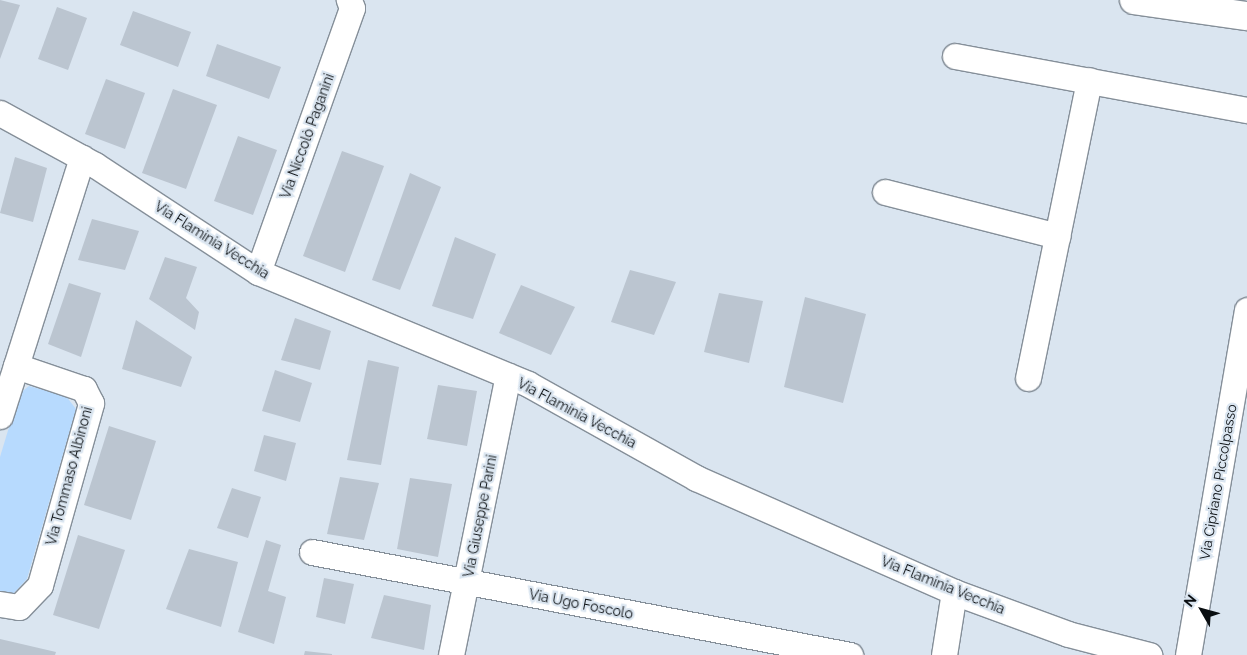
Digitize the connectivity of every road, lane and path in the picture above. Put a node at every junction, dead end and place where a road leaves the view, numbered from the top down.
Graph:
1 (349, 0) edge
2 (1134, 0) edge
3 (1247, 16) edge
4 (955, 56) dead end
5 (1089, 80) junction
6 (1247, 110) edge
7 (0, 113) edge
8 (82, 158) junction
9 (885, 192) dead end
10 (1057, 236) junction
11 (258, 272) junction
12 (1247, 310) edge
13 (16, 366) junction
14 (508, 376) junction
15 (1028, 378) dead end
16 (0, 416) edge
17 (312, 552) dead end
18 (466, 582) junction
19 (954, 592) junction
20 (0, 604) edge
21 (775, 648) edge
22 (451, 655) edge
23 (850, 655) edge
24 (944, 655) edge
25 (1149, 655) edge
26 (1188, 655) edge

1 - 11 street, Via Niccolò Paganini
2 - 3 highway
4 - 5 street
5 - 6 street
5 - 10 street
7 - 8 street, Via Flaminia Vecchia
8 - 11 street, Via Flaminia Vecchia
8 - 13 street
9 - 10 street
10 - 15 street
11 - 14 street, Via Flaminia Vecchia
12 - 26 street, Via Cipriano Piccolpasso
13 - 16 street
13 - 20 street, Via Tommaso Albinoni
14 - 18 street, Via Giuseppe Parini
14 - 19 street, Via Flaminia Vecchia
17 - 18 street, Via Ugo Foscolo
18 - 21 street, Via Ugo Foscolo
18 - 22 street, Via Giuseppe Parini
19 - 24 street
19 - 25 street, Via Flaminia Vecchia
21 - 23 street, Via Ugo Foscolo

